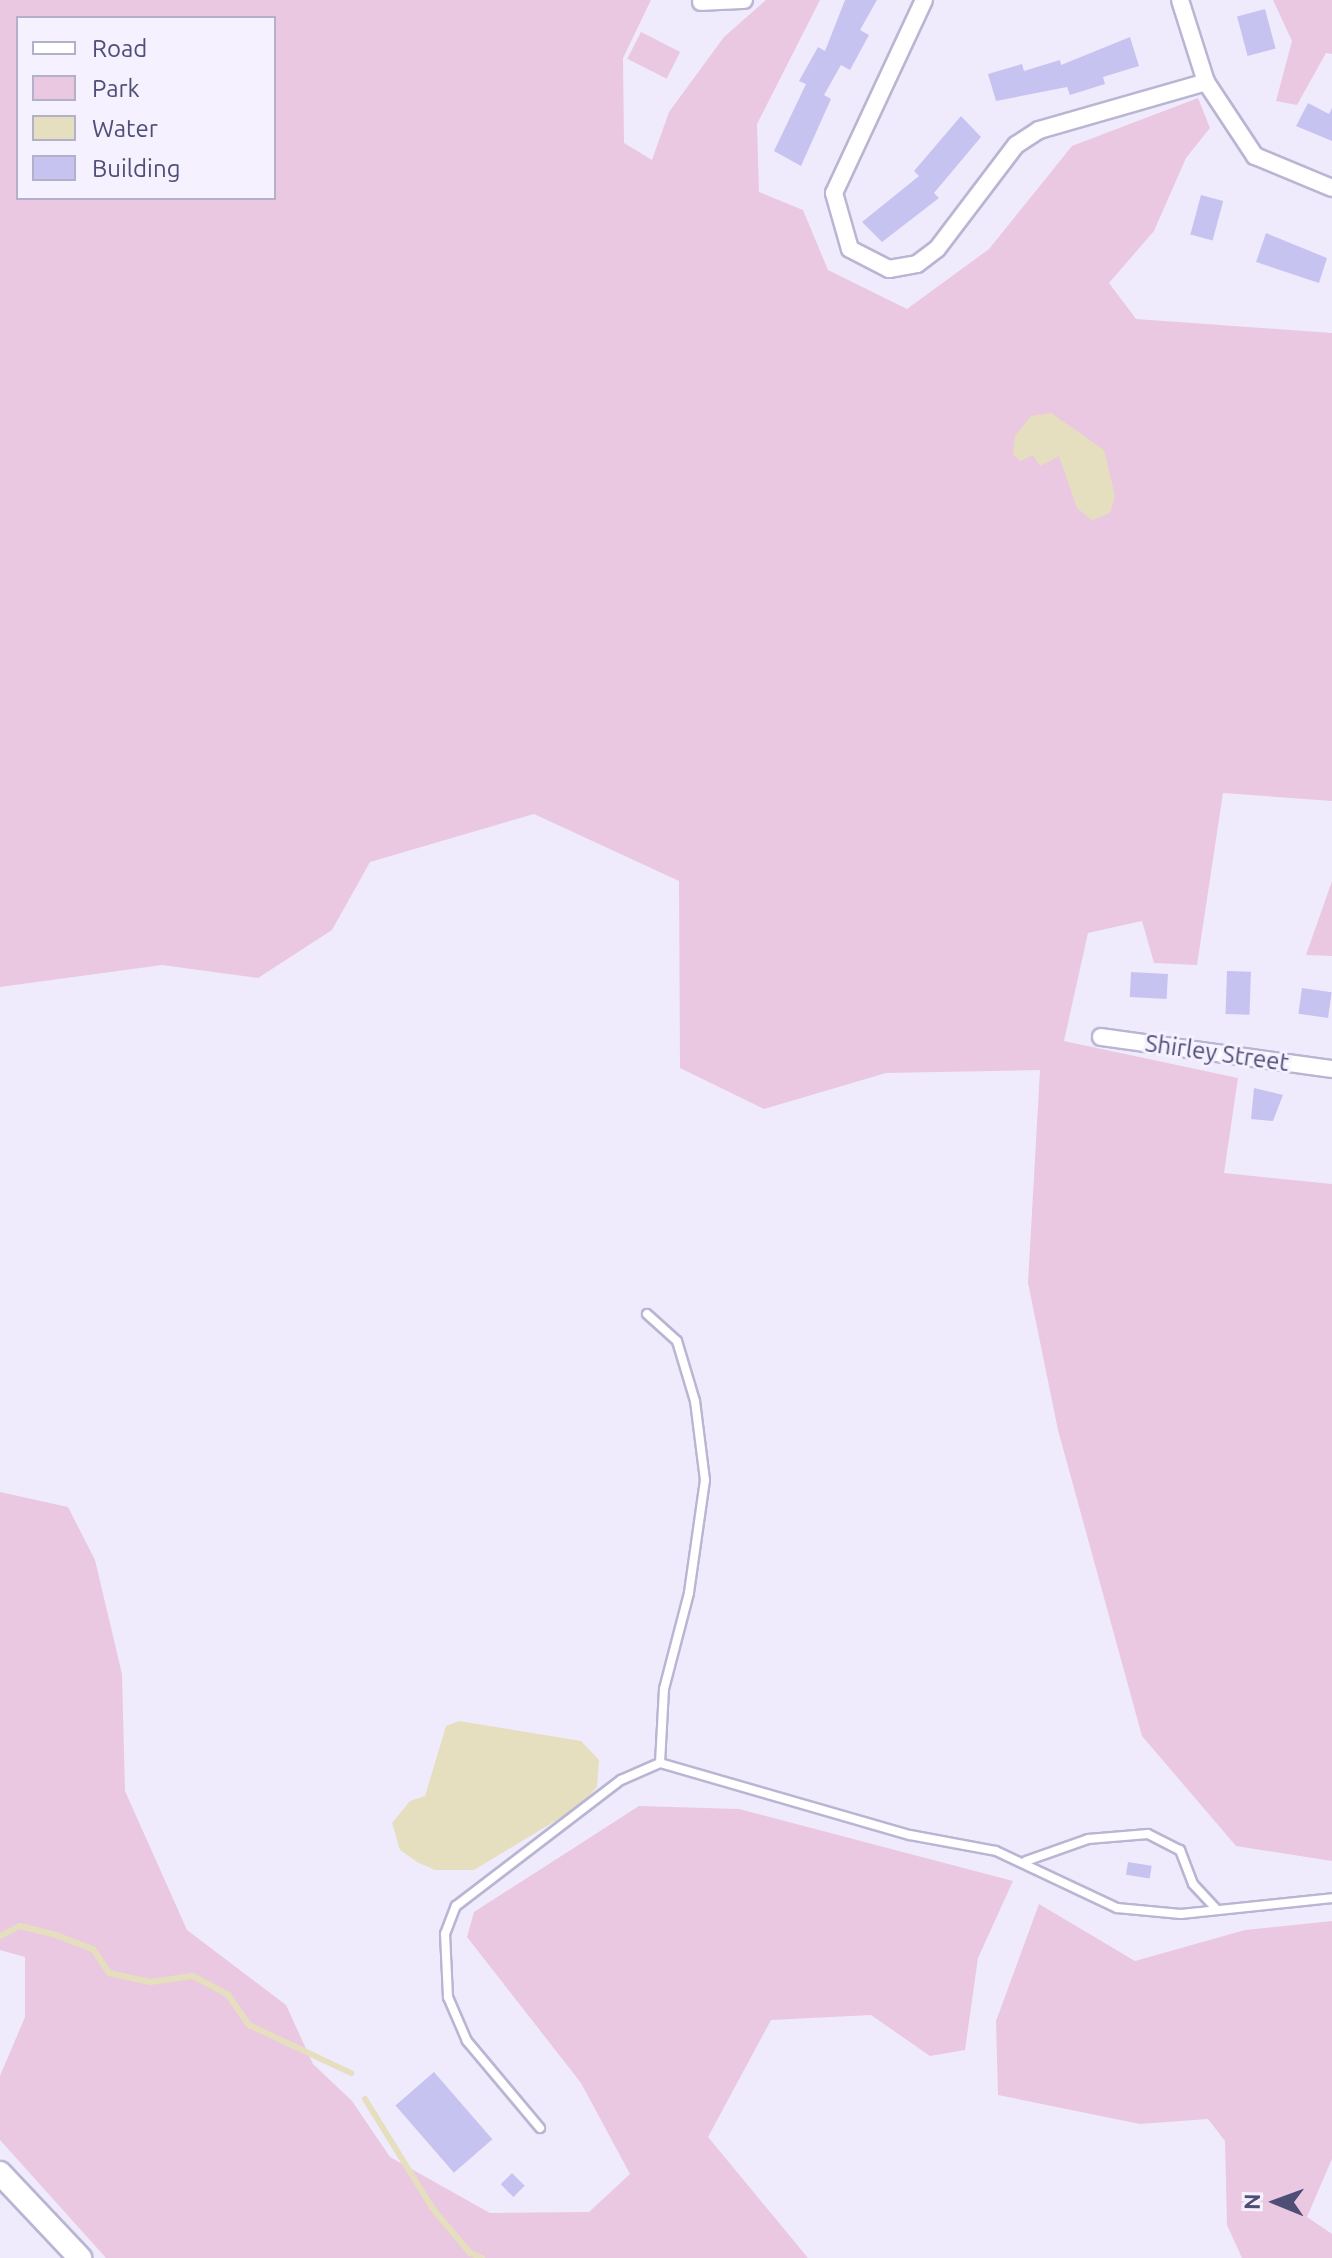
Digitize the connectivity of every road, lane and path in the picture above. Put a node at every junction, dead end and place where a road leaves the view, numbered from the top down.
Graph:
1 (744, 0) edge
2 (924, 0) edge
3 (1180, 0) edge
4 (701, 2) dead end
5 (1206, 82) junction
6 (1332, 188) edge
7 (1101, 1037) dead end
8 (1332, 1069) edge
9 (647, 1314) dead end
10 (660, 1763) junction
11 (1026, 1861) junction
12 (1332, 1898) edge
13 (1215, 1908) junction
14 (540, 2128) dead end
15 (0, 2173) edge
16 (80, 2258) edge

1 - 4 street
2 - 5 street
3 - 5 street
5 - 6 street
7 - 8 street, Shirley Street
9 - 10 lane
10 - 11 lane
10 - 14 lane
11 - 13 lane
11 - 13 lane
12 - 13 lane
15 - 16 street

